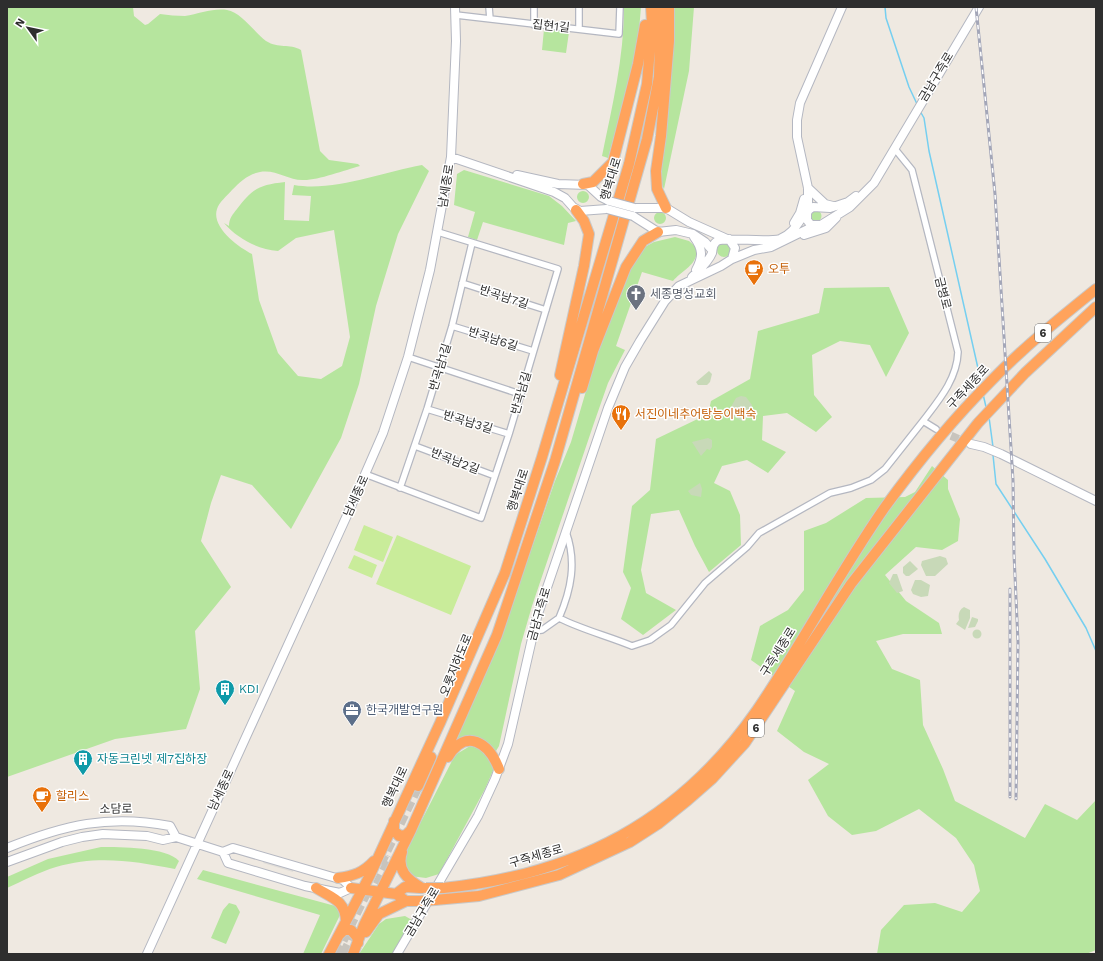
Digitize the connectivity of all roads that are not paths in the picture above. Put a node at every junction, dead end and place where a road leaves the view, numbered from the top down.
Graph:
1 (489, 7) edge
2 (534, 7) edge
3 (578, 7) edge
4 (620, 7) edge
5 (646, 7) edge
6 (651, 7) edge
7 (661, 7) edge
8 (669, 7) edge
9 (842, 7) edge
10 (979, 7) edge
11 (456, 11) edge
12 (490, 19) junction
13 (534, 25) junction
14 (579, 29) junction
15 (895, 149) junction
16 (450, 157) junction
17 (507, 174) junction
18 (581, 184) junction
19 (808, 188) junction
20 (608, 205) junction
21 (573, 206) junction
22 (836, 206) junction
23 (821, 207) junction
24 (667, 209) junction
25 (634, 212) junction
26 (807, 212) junction
27 (839, 215) junction
28 (824, 222) junction
29 (814, 226) junction
30 (708, 229) junction
31 (662, 231) junction
32 (438, 232) junction
33 (690, 233) junction
34 (728, 239) junction
35 (752, 241) junction
36 (472, 243) junction
37 (771, 244) junction
38 (712, 251) junction
39 (730, 260) junction
40 (690, 279) junction
41 (462, 284) junction
42 (1096, 289) edge
43 (1096, 307) edge
44 (546, 310) junction
45 (452, 326) junction
46 (533, 351) junction
47 (408, 357) junction
48 (440, 368) junction
49 (520, 394) junction
50 (427, 409) junction
51 (923, 421) junction
52 (936, 429) tunnel mouth
53 (509, 434) junction
54 (971, 444) tunnel mouth
55 (415, 446) junction
56 (542, 457) junction
57 (555, 461) junction
58 (365, 474) junction
59 (495, 476) junction
60 (400, 488) junction
61 (1096, 501) edge
62 (566, 532) junction
63 (505, 573) junction
64 (512, 585) junction
65 (559, 618) junction
66 (533, 631) junction
67 (499, 769) junction
68 (433, 781) junction
69 (394, 821) junction
70 (411, 830) junction
71 (176, 837) junction
72 (197, 843) junction
73 (7, 848) edge
74 (223, 852) junction
75 (378, 857) junction
76 (7, 862) edge
77 (338, 878) junction
78 (316, 888) junction
79 (351, 888) junction
80 (424, 888) junction
81 (362, 889) junction
82 (380, 892) junction
83 (396, 894) junction
84 (406, 901) junction
85 (346, 921) junction
86 (337, 936) junction
87 (358, 943) junction
88 (147, 954) edge
89 (329, 954) edge
90 (353, 954) edge
91 (397, 954) edge

1 - 12 street
2 - 13 street
3 - 14 street
4 - 14 street, 집현1길
5 - 18 highway
6 - 56 highway, 행복대로
7 - 57 highway, 행복대로
8 - 24 highway
9 - 19 street
10 - 15 street, 금남구즉로
11 - 12 street, 집현1길
11 - 16 street, 남세종로
12 - 13 street, 집현1길
13 - 14 street, 집현1길
15 - 22 street, 금남구즉로
15 - 27 street, 금남구즉로
15 - 51 street, 금병로
16 - 17 street
16 - 32 street, 남세종로
17 - 18 street
17 - 21 street
18 - 20 street
18 - 21 street
19 - 22 street
19 - 23 street
19 - 26 street
19 - 37 street
20 - 21 street
20 - 25 street, bridge
21 - 56 highway
22 - 23 street, 금남구즉로
23 - 26 street
23 - 28 street
24 - 25 street
24 - 30 street
24 - 31 street
25 - 31 street
26 - 29 street
26 - 37 street, 금남구즉로
27 - 28 street, 금남구즉로
27 - 37 street
28 - 29 street
29 - 37 street, 금남구즉로
30 - 34 street
30 - 35 street
31 - 33 street
31 - 57 highway
32 - 36 street, 반곡남길
32 - 47 street, 남세종로
33 - 38 street
33 - 40 street
34 - 35 street, 금남구즉로
34 - 38 street, 금남구즉로
34 - 39 street
35 - 37 street, 금남구즉로
36 - 41 street, 반곡남1길
36 - 44 street, 반곡남길
37 - 39 street, 금남구즉로
38 - 39 street
38 - 40 street, 금남구즉로
39 - 40 street, 금남구즉로
40 - 62 street, 금남구즉로
41 - 44 street, 반곡남7길
41 - 45 street, 반곡남1길
42 - 80 highway, 구즉세종로 / 6, bridge
43 - 84 highway, 구즉세종로 / 6, bridge
44 - 46 street, 반곡남길
45 - 46 street, 반곡남6길
45 - 48 street, 반곡남1길
46 - 49 street, 반곡남길
47 - 48 street
47 - 58 street, 남세종로
48 - 49 street
48 - 50 street, 반곡남1길
49 - 53 street, 반곡남길
50 - 53 street, 반곡남3길
50 - 55 street, 반곡남1길
51 - 52 street
51 - 65 street, 금병로
53 - 59 street, 반곡남길
54 - 61 street
55 - 59 street, 반곡남2길
55 - 60 street, 반곡남1길
56 - 63 highway, 행복대로
57 - 64 highway, 행복대로
58 - 60 street, 반곡남길
58 - 72 street, 남세종로
59 - 60 street, 반곡남길
62 - 65 street
62 - 66 street, 금남구즉로
63 - 64 highway, 오롯지하도로
63 - 69 highway, 행복대로
64 - 68 highway, 행복대로
65 - 66 street
66 - 67 street, 금남구즉로
67 - 68 highway
67 - 91 street, 금남구즉로
68 - 70 highway, 행복대로
69 - 70 highway
69 - 75 highway, 행복대로
70 - 80 highway
70 - 82 highway, 행복대로
71 - 72 street, 소담로
71 - 73 street, 소담로
71 - 76 street, 소담로
72 - 74 street, 소담로
72 - 88 street, 남세종로
74 - 77 street, 소담로
74 - 78 street, 소담로
75 - 77 highway
75 - 81 highway, 행복대로
77 - 79 street, 소담로
78 - 79 street, 소담로
78 - 85 highway
79 - 81 highway, 소담로
80 - 83 highway, 구즉세종로 / 6
81 - 82 highway, 소담로
81 - 85 highway, 행복대로
82 - 83 highway, 구즉세종로
82 - 87 highway, 행복대로
83 - 84 highway, 구즉세종로
84 - 87 highway
85 - 86 highway, 행복대로
86 - 87 highway
86 - 89 highway, 행복대로
87 - 90 highway, 행복대로

